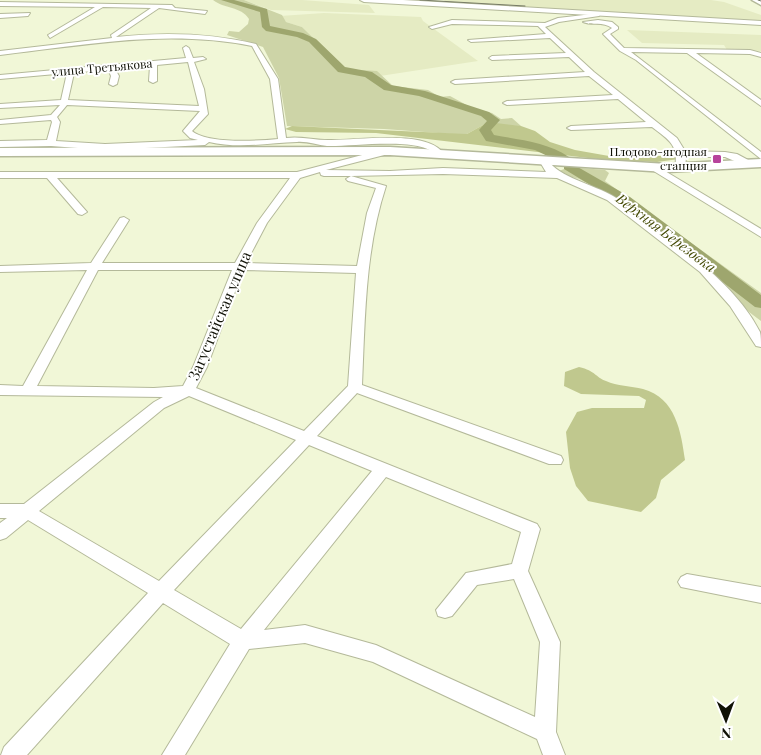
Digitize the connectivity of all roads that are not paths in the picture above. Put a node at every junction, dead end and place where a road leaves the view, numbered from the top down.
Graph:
1 (364, 0) edge
2 (756, 0) edge
3 (179, 1) dead end
4 (48, 2) edge
5 (761, 2) edge
6 (0, 4) edge
7 (101, 5) junction
8 (157, 7) junction
9 (172, 8) junction
10 (28, 14) dead end
11 (599, 14) junction
12 (0, 16) edge
13 (198, 19) dead end
14 (558, 20) junction
15 (608, 22) junction
16 (761, 22) edge
17 (543, 24) junction
18 (191, 25) dead end
19 (432, 27) dead end
20 (50, 36) dead end
21 (113, 36) dead end
22 (551, 36) junction
23 (222, 37) junction
24 (471, 40) dead end
25 (186, 48) dead end
26 (622, 50) junction
27 (689, 51) junction
28 (0, 53) edge
29 (570, 55) junction
30 (761, 56) edge
31 (492, 58) dead end
32 (203, 59) dead end
33 (190, 60) junction
34 (154, 64) junction
35 (112, 68) junction
36 (71, 71) junction
37 (591, 74) junction
38 (0, 77) edge
39 (153, 81) dead end
40 (455, 82) dead end
41 (113, 84) dead end
42 (619, 97) junction
43 (63, 102) junction
44 (507, 103) dead end
45 (761, 104) edge
46 (0, 106) edge
47 (204, 109) junction
48 (53, 117) junction
49 (0, 122) edge
50 (654, 124) junction
51 (572, 128) dead end
52 (282, 140) junction
53 (218, 142) junction
54 (740, 142) junction
55 (0, 144) edge
56 (50, 144) junction
57 (390, 151) junction
58 (0, 152) edge
59 (439, 153) junction
60 (759, 155) edge
61 (731, 156) junction
62 (681, 161) junction
63 (744, 161) junction
64 (545, 162) junction
65 (337, 168) junction
66 (655, 168) junction
67 (49, 174) junction
68 (297, 175) junction
69 (558, 175) junction
70 (0, 176) edge
71 (82, 212) dead end
72 (124, 220) dead end
73 (761, 234) edge
74 (95, 265) junction
75 (239, 265) junction
76 (0, 268) edge
77 (362, 270) junction
78 (761, 343) edge
79 (355, 387) junction
80 (0, 390) edge
81 (28, 390) junction
82 (188, 390) junction
83 (307, 437) junction
84 (555, 460) dead end
85 (383, 469) junction
86 (0, 511) edge
87 (26, 511) junction
88 (0, 533) edge
89 (519, 571) junction
90 (687, 582) dead end
91 (161, 592) junction
92 (761, 595) edge
93 (445, 610) dead end
94 (243, 641) junction
95 (545, 732) junction
96 (12, 755) edge
97 (173, 755) edge
98 (554, 755) edge

1 - 11 street
2 - 5 main road
3 - 9 street
4 - 6 street
4 - 7 street
7 - 8 street
7 - 20 street
8 - 9 street
8 - 21 street
9 - 13 street
10 - 12 street
11 - 14 street
11 - 15 street
11 - 16 street
14 - 15 street
14 - 17 street
15 - 26 street
17 - 19 street
17 - 22 street
18 - 23 street
22 - 24 street
22 - 29 street
23 - 28 street
23 - 52 street
25 - 33 street
26 - 27 street
26 - 54 street
27 - 30 street
27 - 45 street
29 - 31 street
29 - 37 street
32 - 33 street, улица Третьякова
33 - 34 street, улица Третьякова
33 - 47 street
34 - 35 street, улица Третьякова
34 - 39 street
35 - 36 street, улица Третьякова
35 - 41 street
36 - 38 street, улица Третьякова
36 - 43 street
37 - 40 street
37 - 42 street
42 - 44 street
42 - 50 street
43 - 46 street
43 - 47 street
43 - 48 street
47 - 53 street
48 - 49 street
48 - 56 street
50 - 51 street
50 - 62 street
52 - 53 street
52 - 59 street
53 - 56 street
54 - 60 street
54 - 61 street
55 - 56 street
57 - 58 main road
57 - 59 main road
57 - 65 street
59 - 64 main road
60 - 63 main road
61 - 62 street
61 - 63 street
62 - 63 main road
62 - 66 main road
64 - 66 main road
64 - 69 street
65 - 68 street
65 - 69 street
65 - 77 street
66 - 73 street
67 - 68 street
67 - 70 street
67 - 71 street
68 - 75 street, Загустайская улица
69 - 78 street
72 - 74 street
74 - 75 street
74 - 76 street
74 - 81 street
75 - 77 street
75 - 82 street, Загустайская улица
77 - 79 street
79 - 83 street
79 - 84 street
80 - 81 street
81 - 82 street
82 - 83 street
82 - 87 street, Загустайская улица
83 - 85 street
83 - 91 street
85 - 89 street
85 - 94 street
86 - 87 street
87 - 88 street, Загустайская улица
87 - 91 street
89 - 93 street
89 - 95 street
90 - 92 street
91 - 94 street
91 - 96 street
94 - 95 street
94 - 97 street
95 - 98 street

